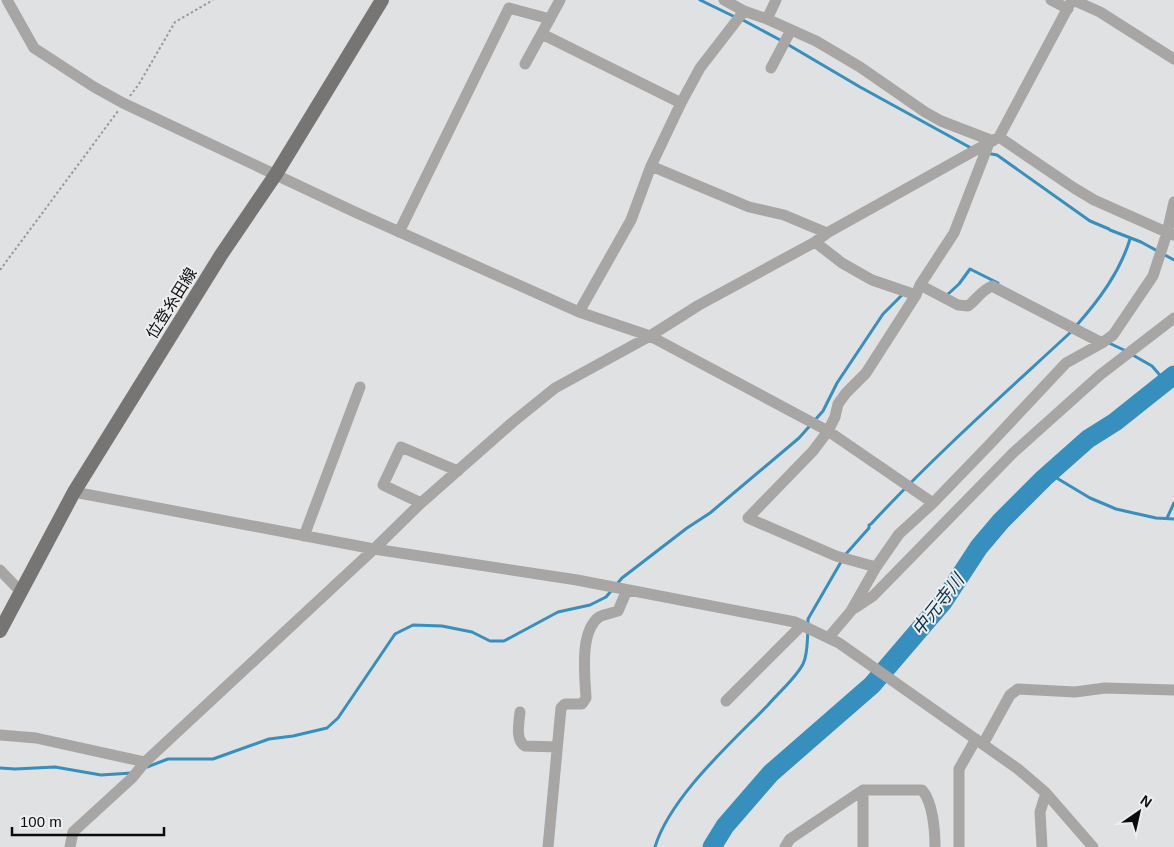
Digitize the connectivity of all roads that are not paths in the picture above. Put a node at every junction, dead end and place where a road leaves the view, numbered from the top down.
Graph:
1 (8, 0) edge
2 (382, 0) edge
3 (560, 0) edge
4 (724, 0) edge
5 (776, 0) edge
6 (1051, 0) edge
7 (1071, 3) edge
8 (741, 6) edge
9 (550, 19) junction
10 (767, 20) junction
11 (791, 30) junction
12 (542, 34) junction
13 (1174, 60) edge
14 (525, 64) dead end
15 (771, 68) dead end
16 (681, 103) junction
17 (993, 140) junction
18 (651, 166) junction
19 (276, 174) junction
20 (1174, 202) edge
21 (399, 232) junction
22 (827, 233) junction
23 (1171, 234) edge
24 (815, 242) junction
25 (918, 290) junction
26 (579, 312) junction
27 (1174, 318) edge
28 (650, 336) junction
29 (1102, 343) junction
30 (360, 387) dead end
31 (828, 431) junction
32 (458, 471) junction
33 (74, 492) junction
34 (421, 503) junction
35 (933, 503) junction
36 (304, 536) junction
37 (374, 549) junction
38 (876, 567) junction
39 (0, 570) edge
40 (627, 590) junction
41 (20, 591) junction
42 (851, 611) junction
43 (802, 625) junction
44 (0, 631) edge
45 (834, 640) junction
46 (1174, 690) edge
47 (726, 701) dead end
48 (520, 712) dead end
49 (0, 736) edge
50 (980, 741) junction
51 (557, 748) junction
52 (145, 762) junction
53 (862, 790) junction
54 (1046, 793) junction
55 (70, 847) edge
56 (548, 847) edge
57 (785, 847) edge
58 (863, 847) edge
59 (935, 847) edge
60 (959, 847) edge
61 (1042, 847) edge
62 (1094, 847) edge

1 - 19 street
2 - 19 main road, 位登糸田線
3 - 9 street
4 - 8 street
5 - 10 street
6 - 7 street
7 - 13 street
7 - 17 street
8 - 10 street
8 - 16 street
9 - 12 street
9 - 21 street
10 - 11 street
11 - 15 street
11 - 17 street
12 - 14 street
12 - 16 street
16 - 18 street
17 - 22 street
17 - 23 street
17 - 25 street
18 - 22 street
18 - 26 street
19 - 21 street
19 - 33 main road, 位登糸田線
20 - 23 street
21 - 26 street
22 - 24 street
23 - 29 street
24 - 25 street
24 - 28 street
25 - 29 street
25 - 31 street
26 - 28 street
27 - 42 street
28 - 31 street
28 - 32 street
29 - 35 street
30 - 36 street
31 - 35 street
31 - 38 street
32 - 34 street
32 - 34 street
33 - 36 street
33 - 41 main road, 位登糸田線
34 - 37 street
35 - 38 street
36 - 37 street
37 - 40 street
37 - 52 street
38 - 42 street
39 - 41 street
40 - 43 street
40 - 51 street
41 - 44 main road, 位登糸田線
42 - 45 street
43 - 45 street
43 - 47 street
45 - 50 street
46 - 50 street
48 - 51 street
49 - 52 street
50 - 54 street
50 - 60 street
51 - 56 street
52 - 55 street
53 - 57 street
53 - 58 street
53 - 59 street
54 - 61 street
54 - 62 street

